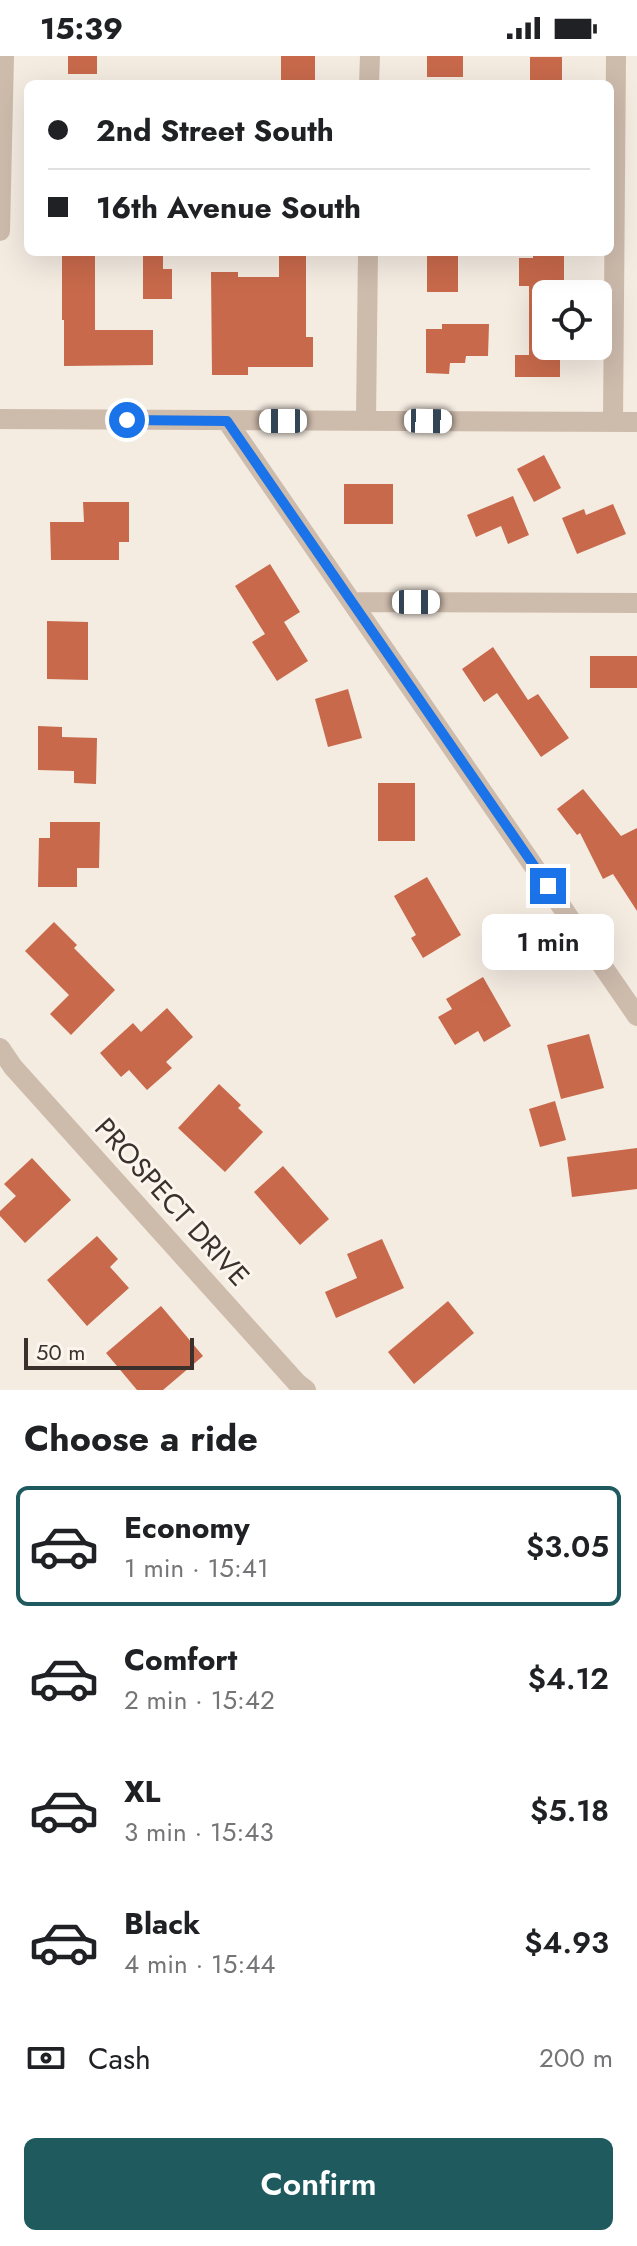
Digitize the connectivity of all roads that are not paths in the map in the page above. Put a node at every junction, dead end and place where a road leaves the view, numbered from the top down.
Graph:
1 (4, 56) edge
2 (370, 56) edge
3 (616, 56) edge
4 (369, 80) edge
5 (0, 231) edge
6 (368, 256) edge
7 (0, 419) edge
8 (366, 420) junction
9 (227, 421) junction
10 (613, 422) junction
11 (637, 422) edge
12 (353, 602) junction
13 (637, 603) edge
14 (637, 1016) edge
15 (0, 1048) edge
16 (306, 1390) edge

1 - 5 street
2 - 4 street
3 - 10 street
6 - 8 street
7 - 9 street
8 - 9 street
8 - 10 street
9 - 12 street
10 - 11 street
12 - 13 street
12 - 14 street
15 - 16 street, PROSPECT DRIVE

